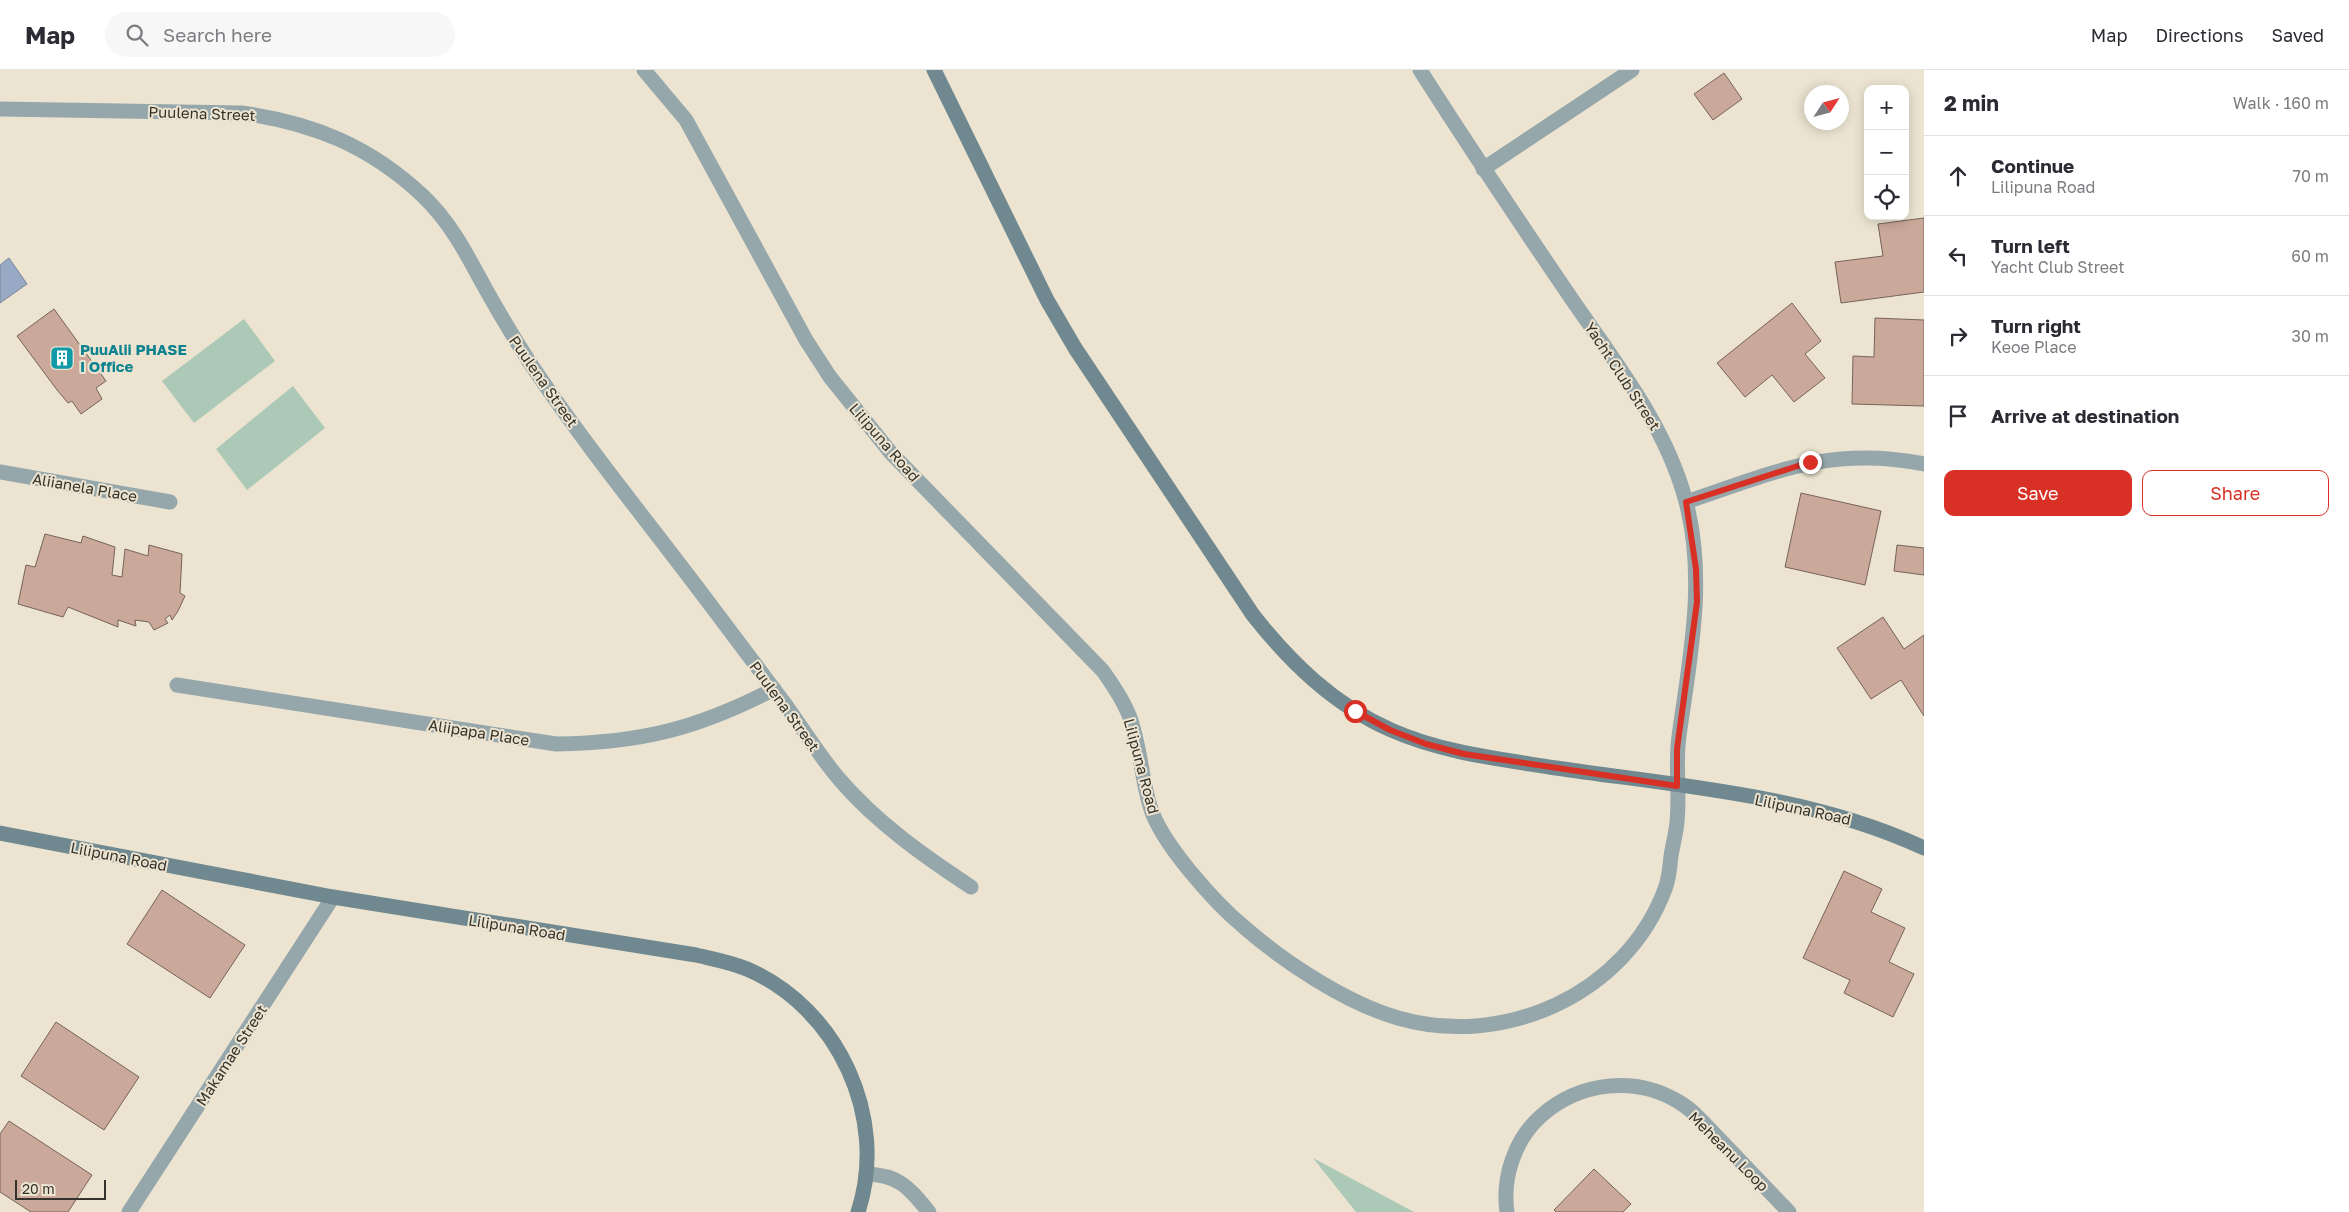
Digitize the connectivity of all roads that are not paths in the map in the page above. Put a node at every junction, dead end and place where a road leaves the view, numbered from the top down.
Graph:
1 (644, 70) edge
2 (934, 70) edge
3 (1420, 70) edge
4 (1632, 70) edge
5 (0, 109) edge
6 (1483, 169) junction
7 (1924, 464) edge
8 (0, 472) edge
9 (170, 502) dead end
10 (1686, 502) junction
11 (178, 685) dead end
12 (774, 688) junction
13 (1677, 786) junction
14 (0, 833) edge
15 (1924, 848) edge
16 (971, 887) dead end
17 (333, 898) junction
18 (866, 1174) junction
19 (129, 1212) edge
20 (858, 1212) edge
21 (929, 1212) edge
22 (1506, 1212) edge
23 (1789, 1212) edge

1 - 13 street, Lilipuna Road
2 - 13 street, Lilipuna Road
3 - 6 street, Yacht Club Street
4 - 6 street
5 - 12 street, Puulena Street
6 - 10 street, Yacht Club Street
7 - 10 street
8 - 9 street, Aliianela Place
10 - 13 street, Yacht Club Street
11 - 12 street, Aliipapa Place
12 - 16 street, Puulena Street
13 - 15 street, Lilipuna Road
14 - 17 street, Lilipuna Road
17 - 18 street, Lilipuna Road
17 - 19 street, Makamae Street
18 - 20 street, Lilipuna Road
18 - 21 street
22 - 23 street, Meheanu Loop

